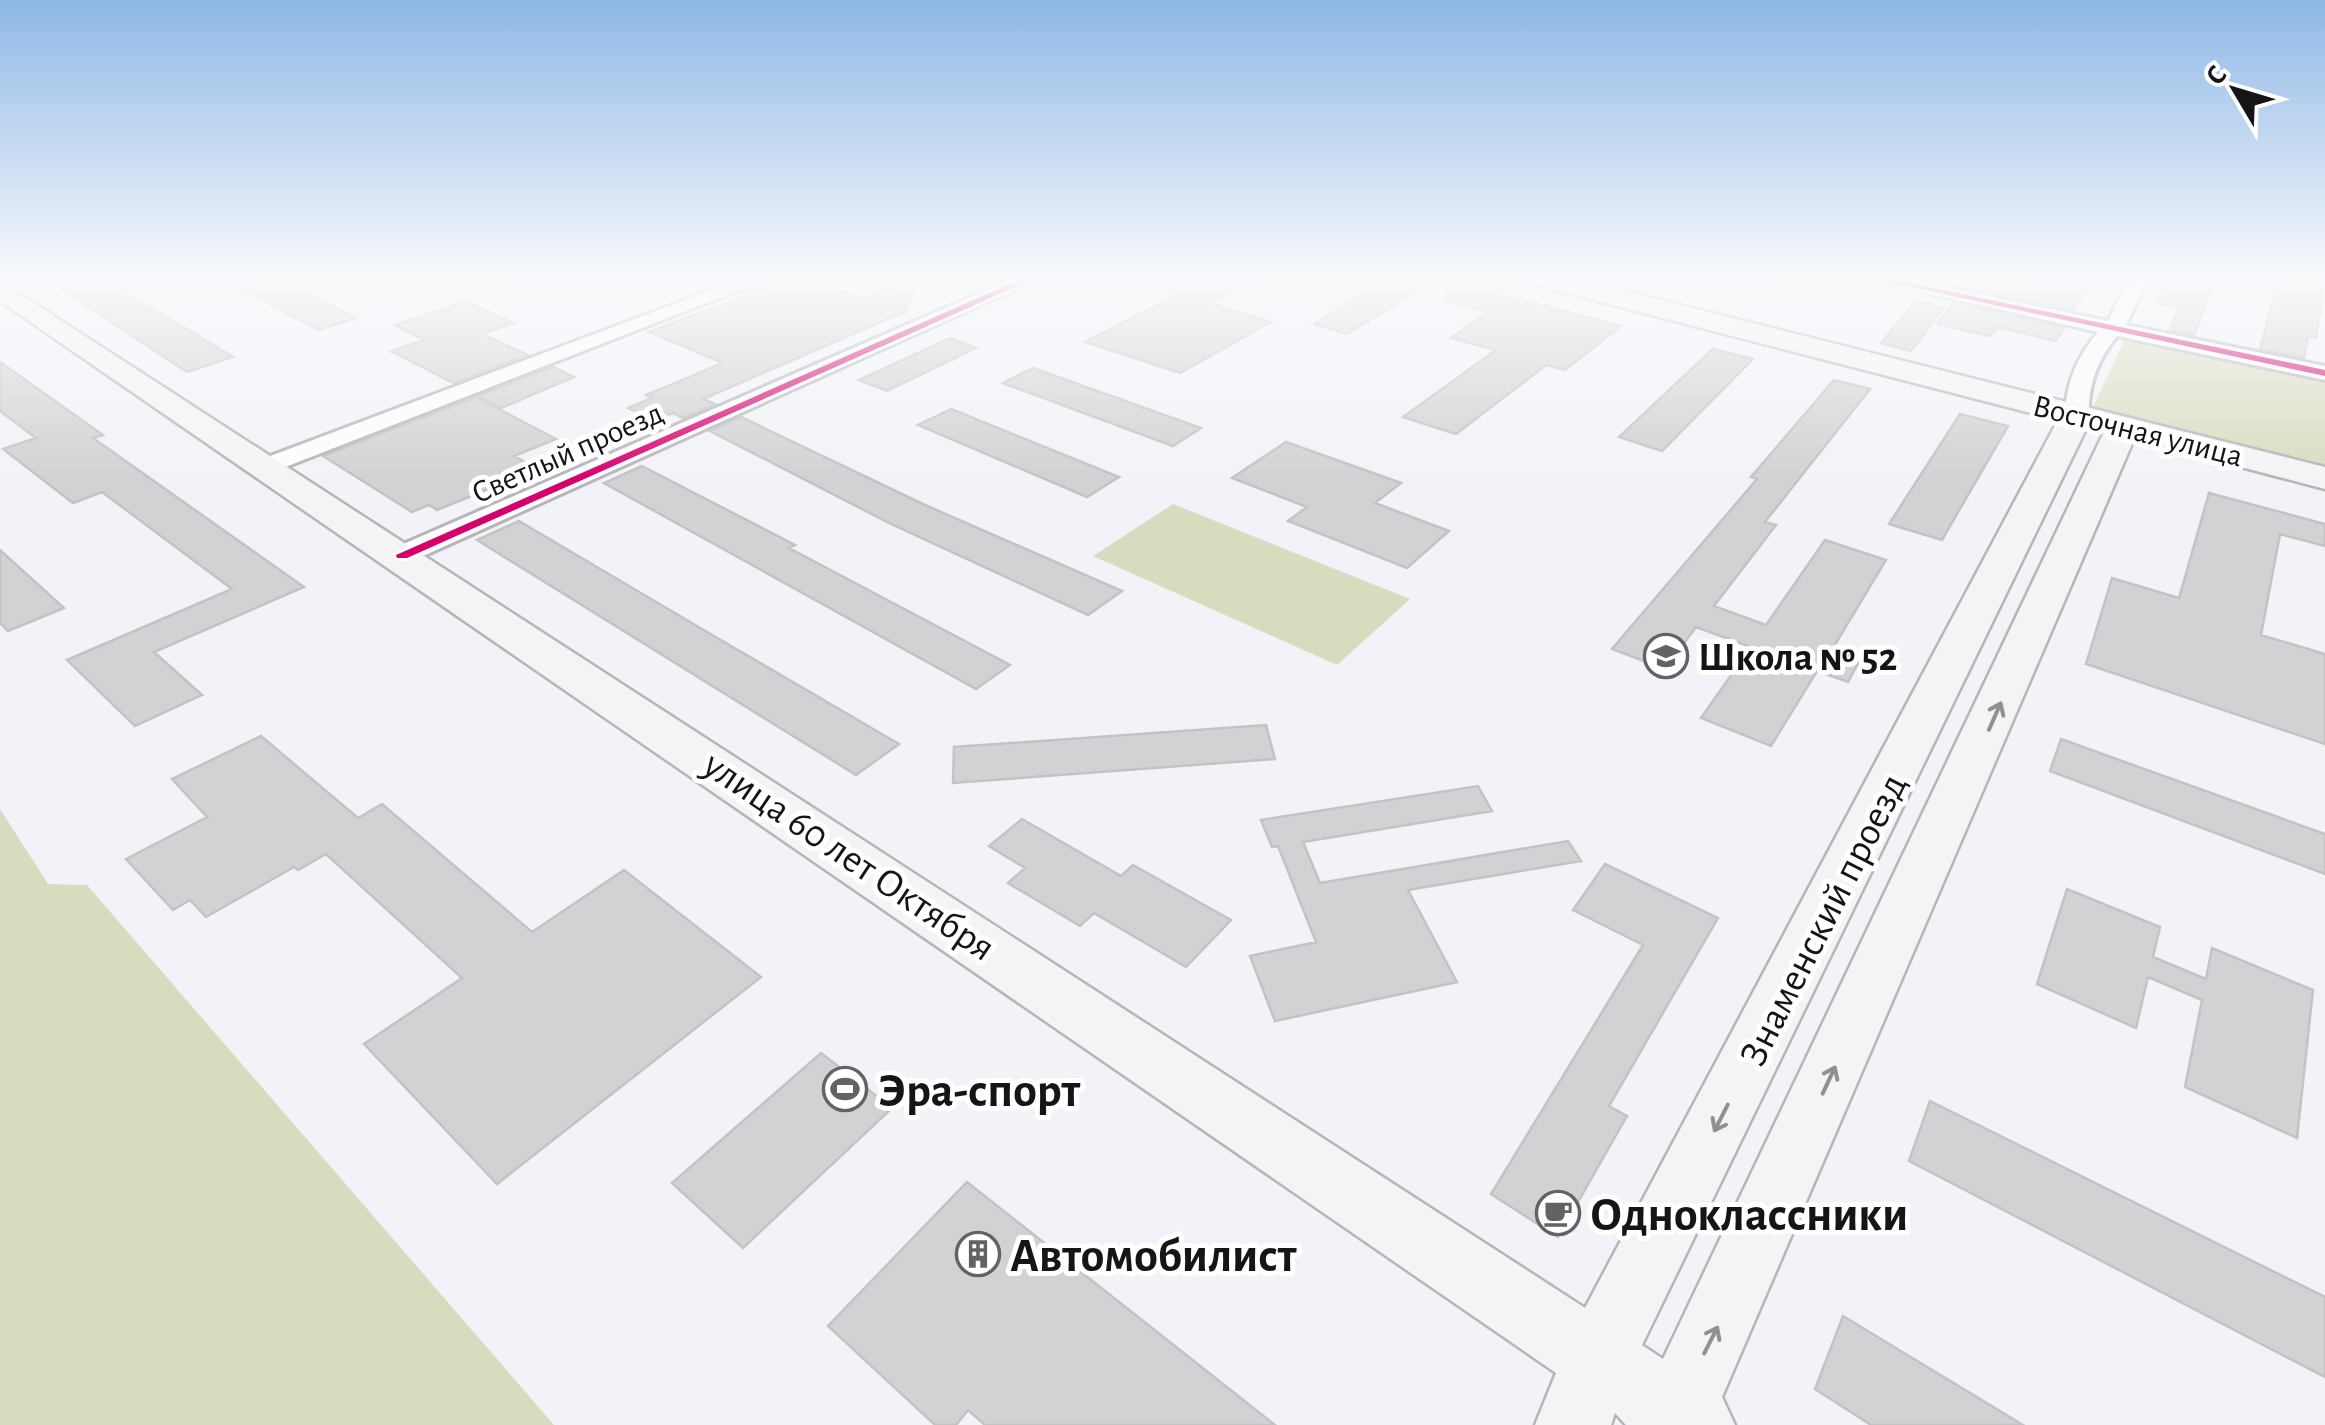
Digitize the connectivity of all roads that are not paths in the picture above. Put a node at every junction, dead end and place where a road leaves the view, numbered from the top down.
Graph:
1 (86, 346) edge
2 (584, 346) edge
3 (879, 346) edge
4 (1805, 346) edge
5 (2097, 346) edge
6 (2189, 346) edge
7 (2325, 373) edge
8 (2077, 415) junction
9 (2123, 427) junction
10 (266, 466) junction
11 (2325, 478) edge
12 (2028, 512) junction
13 (2079, 527) junction
14 (402, 556) junction
15 (1990, 653) junction
16 (1598, 1356) junction
17 (1679, 1420) edge
18 (1573, 1425) edge

1 - 10 main road, улица 60 лет Октября
2 - 10 street
3 - 14 street, Светлый проезд
4 - 8 main road, Восточная улица
5 - 8 street
6 - 7 street
8 - 9 main road, Восточная улица
8 - 12 main road, Знаменский проезд
9 - 11 main road, Восточная улица
9 - 13 main road, Знаменский проезд
10 - 14 main road, улица 60 лет Октября
12 - 13 main road
12 - 15 main road, Знаменский проезд
13 - 15 main road, Знаменский проезд
14 - 16 main road, улица 60 лет Октября
15 -> 16 main road, Знаменский проезд
17 -> 15 main road, Знаменский проезд
16 - 17 main road, улица 60 лет Октября
16 - 18 main road, Знаменский проезд

